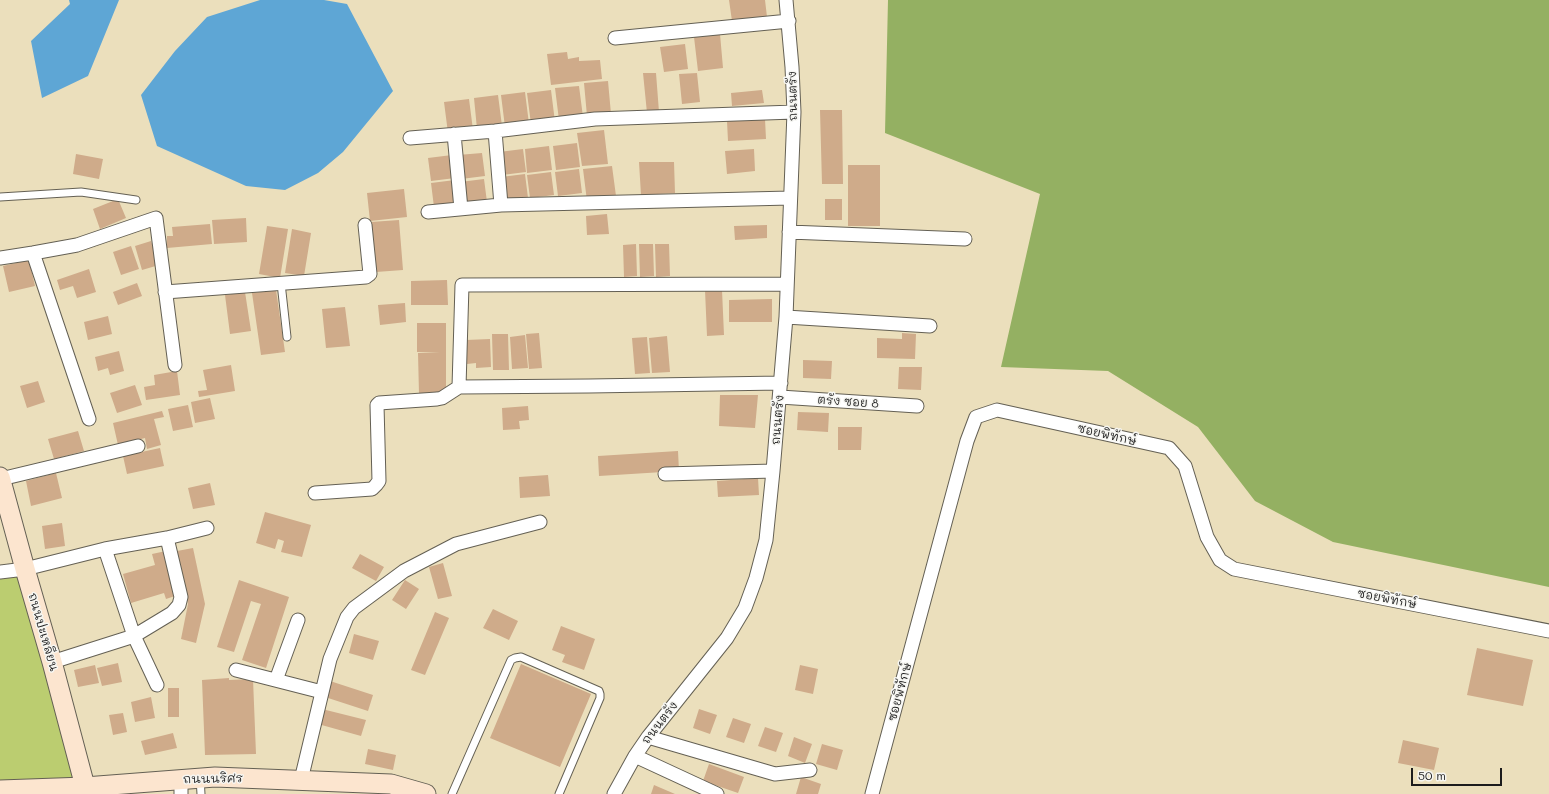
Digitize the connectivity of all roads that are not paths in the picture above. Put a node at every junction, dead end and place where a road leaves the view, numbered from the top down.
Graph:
1 (786, 0) edge
2 (789, 21) junction
3 (615, 38) dead end
4 (794, 112) junction
5 (495, 131) junction
6 (454, 134) junction
7 (410, 138) dead end
8 (0, 197) edge
9 (790, 198) junction
10 (136, 200) dead end
11 (501, 204) junction
12 (461, 209) junction
13 (428, 212) dead end
14 (365, 225) dead end
15 (789, 232) junction
16 (965, 239) dead end
17 (33, 253) junction
18 (0, 258) edge
19 (281, 283) junction
20 (787, 284) junction
21 (165, 292) junction
22 (786, 317) junction
23 (930, 326) dead end
24 (287, 338) dead end
25 (175, 365) dead end
26 (781, 383) junction
27 (460, 387) junction
28 (780, 397) junction
29 (917, 406) dead end
30 (89, 418) dead end
31 (138, 446) dead end
32 (774, 471) junction
33 (666, 474) dead end
34 (0, 478) edge
35 (315, 493) dead end
36 (540, 522) dead end
37 (207, 528) dead end
38 (167, 538) junction
39 (105, 549) junction
40 (25, 569) junction
41 (0, 572) edge
42 (298, 620) dead end
43 (1549, 631) edge
44 (134, 636) junction
45 (52, 662) junction
46 (236, 670) dead end
47 (276, 680) junction
48 (157, 685) dead end
49 (322, 692) junction
50 (648, 737) junction
51 (635, 756) junction
52 (810, 770) dead end
53 (301, 780) junction
54 (201, 786) edge
55 (181, 787) edge
56 (0, 790) edge
57 (86, 790) edge
58 (426, 794) edge
59 (452, 794) edge
60 (559, 794) edge
61 (614, 794) edge
62 (717, 794) edge
63 (872, 794) edge

1 - 2 street, ถนนตรัง
2 - 3 street
2 - 4 street, ถนนตรัง
4 - 5 street
4 - 9 street, ถนนตรัง
5 - 6 street
5 - 11 street
6 - 7 street
6 - 12 street
8 - 10 lane
9 - 11 street
9 - 15 street, ถนนตรัง
11 - 12 street
12 - 13 street
14 - 19 street
15 - 16 street
15 - 20 street, ถนนตรัง
17 - 18 street
17 - 21 street
17 - 30 street
19 - 21 street
19 - 24 lane
20 - 22 street, ถนนตรัง
20 - 27 street
21 - 25 street
22 - 23 street
22 - 26 street, ถนนตรัง
26 - 27 street
26 - 28 street, ถนนตรัง
27 - 35 street
28 - 29 street, ตรัง ซอย 8
28 - 32 street, ถนนตรัง
31 - 34 street
32 - 33 street
32 - 50 street, ถนนตรัง
34 - 40 street, ถนนปะเหลียน
36 - 49 street
37 - 38 street
38 - 39 street
38 - 44 street
39 - 40 street
39 - 44 street
40 - 41 street
40 - 45 street, ถนนปะเหลียน
42 - 47 street
43 - 63 street, ซอยพิทักษ์
44 - 45 street
44 - 48 street
45 - 57 street, ถนนปะเหลียน
46 - 47 street
47 - 49 street
49 - 53 street
50 - 51 street, ถนนตรัง
50 - 52 street
51 - 61 street, ถนนตรัง
51 - 62 street
53 - 54 street, ถนนนริศร
53 - 58 street, ถนนนริศร
54 - 55 street, ถนนนริศร
55 - 57 street, ถนนนริศร
56 - 57 street, ถนนนริศร
59 - 60 lane

